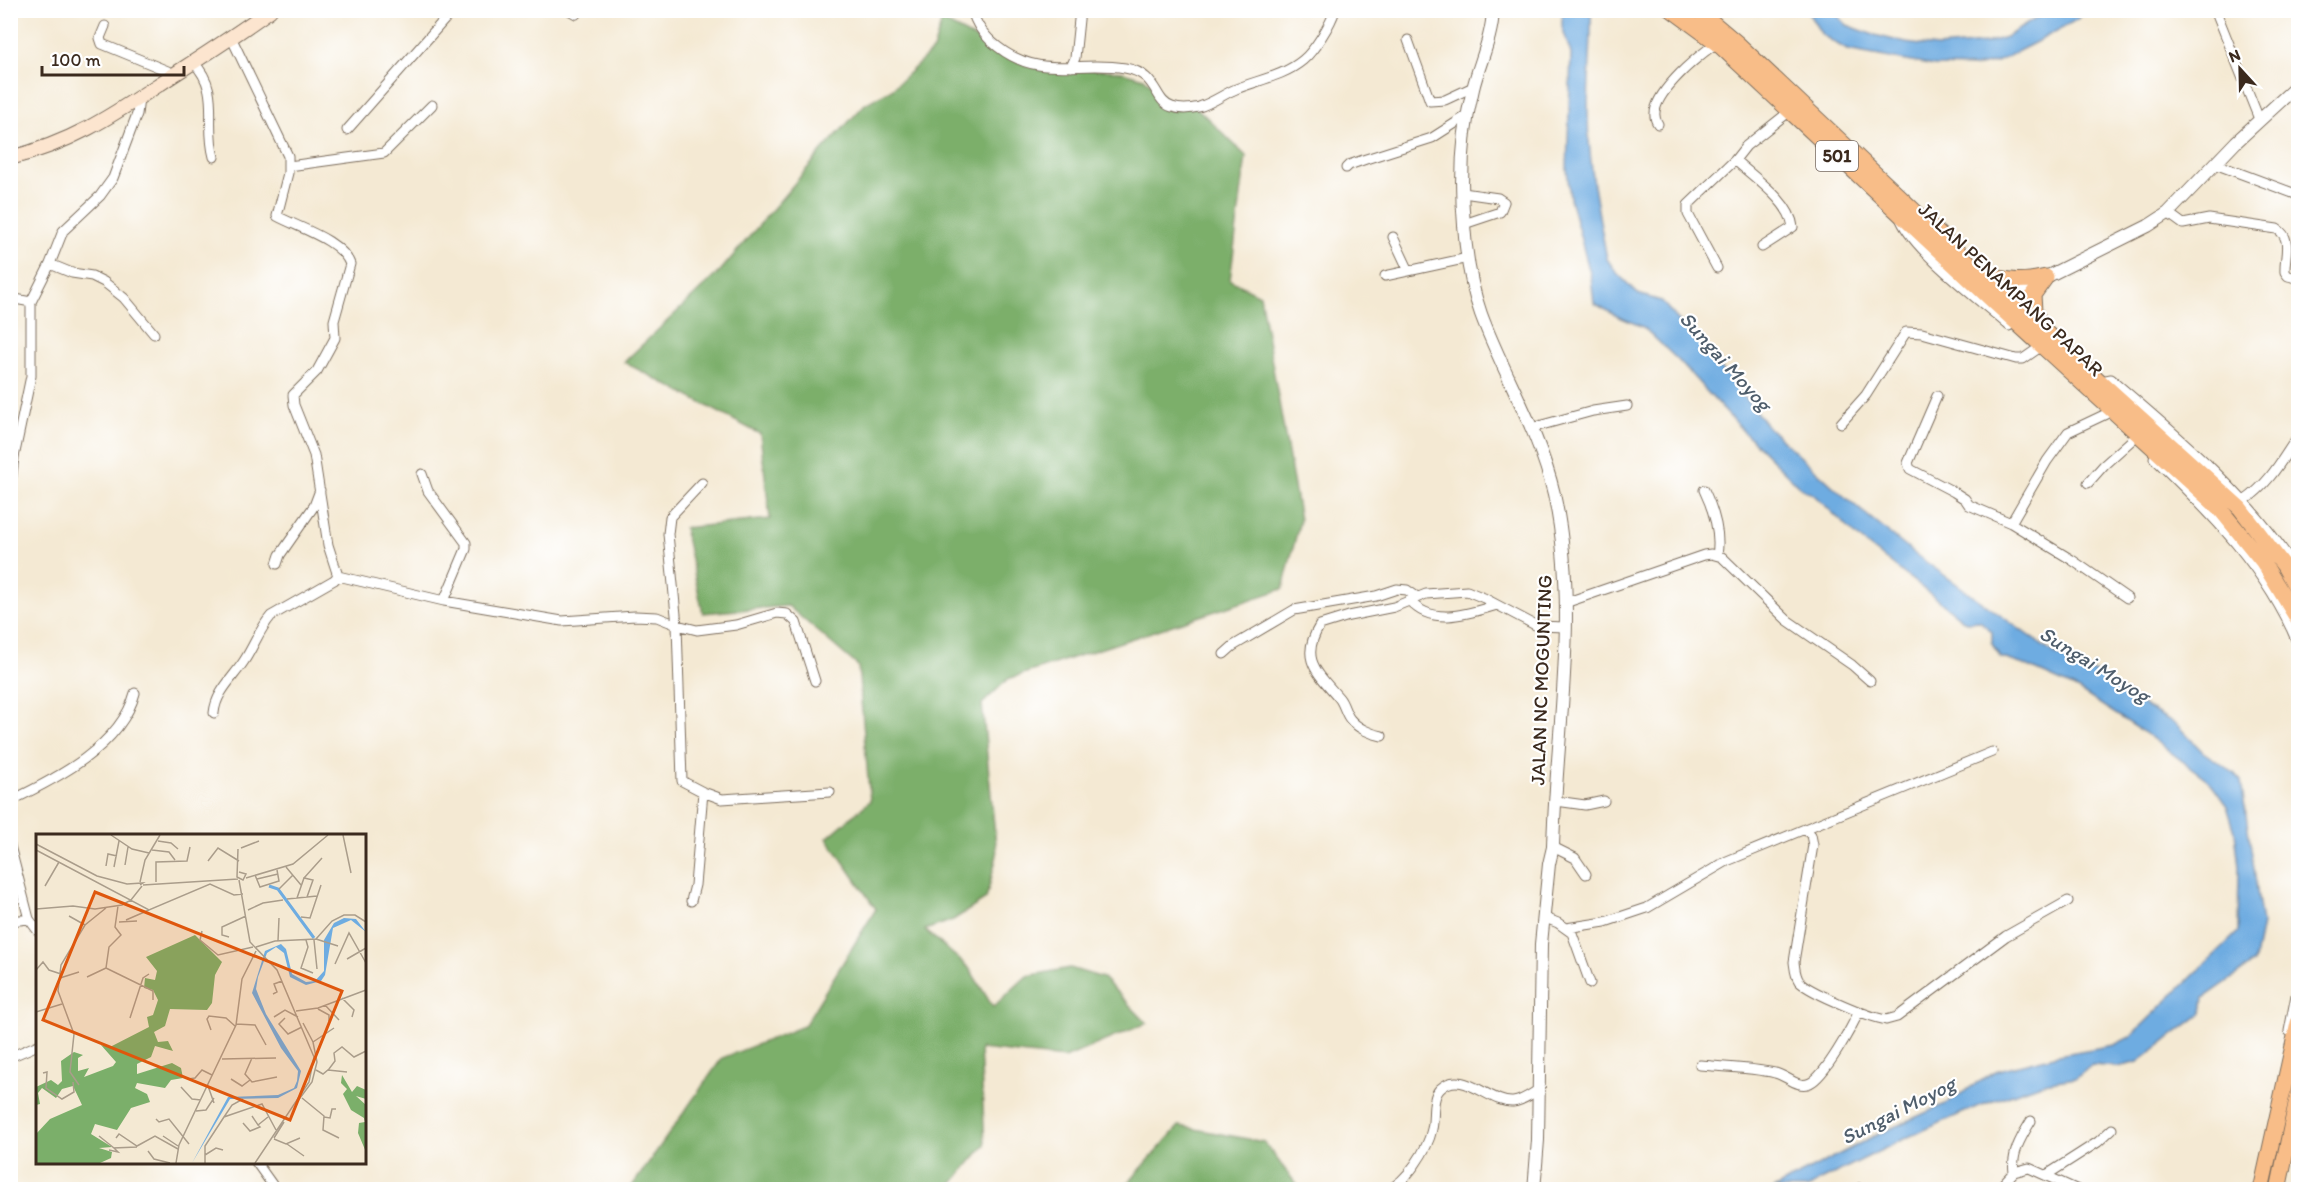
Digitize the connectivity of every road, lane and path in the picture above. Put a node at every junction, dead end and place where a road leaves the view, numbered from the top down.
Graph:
1 (270, 10) edge
2 (453, 10) edge
3 (569, 10) edge
4 (579, 10) edge
5 (972, 10) edge
6 (1080, 10) edge
7 (1335, 10) edge
8 (1492, 10) edge
9 (1672, 10) edge
10 (1698, 10) edge
11 (2217, 14) dead end
12 (105, 26) dead end
13 (231, 37) junction
14 (1408, 40) dead end
15 (1717, 43) junction
16 (193, 62) junction
17 (1071, 67) junction
18 (175, 74) junction
19 (2298, 85) edge
20 (1473, 87) junction
21 (139, 99) junction
22 (432, 105) dead end
23 (1790, 111) junction
24 (1468, 115) junction
25 (2259, 119) junction
26 (1658, 124) dead end
27 (347, 130) dead end
28 (213, 157) dead end
29 (10, 158) edge
30 (1736, 160) junction
31 (2215, 164) junction
32 (290, 166) junction
33 (1346, 168) dead end
34 (1463, 193) junction
35 (2298, 195) edge
36 (2168, 213) junction
37 (1898, 214) junction
38 (1464, 224) junction
39 (1393, 237) dead end
40 (1762, 247) dead end
41 (1468, 258) junction
42 (50, 264) junction
43 (1716, 268) dead end
44 (1408, 271) junction
45 (1978, 271) junction
46 (1385, 276) dead end
47 (2046, 277) junction
48 (2297, 278) dead end
49 (10, 298) edge
50 (31, 302) junction
51 (2004, 303) junction
52 (2044, 329) junction
53 (154, 334) dead end
54 (2036, 350) junction
55 (2101, 381) junction
56 (1937, 396) dead end
57 (1627, 406) dead end
58 (2106, 414) junction
59 (1841, 423) dead end
60 (1531, 428) junction
61 (2298, 436) edge
62 (2133, 439) junction
63 (422, 474) dead end
64 (702, 483) dead end
65 (2088, 483) dead end
66 (320, 490) junction
67 (1704, 490) dead end
68 (10, 491) edge
69 (2244, 501) junction
70 (2011, 523) junction
71 (1717, 555) junction
72 (277, 564) dead end
73 (2298, 572) edge
74 (338, 576) junction
75 (2298, 591) edge
76 (2127, 598) dead end
77 (1413, 599) junction
78 (444, 601) junction
79 (1565, 603) junction
80 (1497, 605) junction
81 (2298, 620) edge
82 (676, 625) junction
83 (1566, 627) junction
84 (2298, 644) edge
85 (1224, 654) dead end
86 (814, 681) dead end
87 (1870, 681) dead end
88 (135, 693) dead end
89 (214, 713) dead end
90 (1382, 736) dead end
91 (1992, 753) dead end
92 (703, 792) junction
93 (830, 792) dead end
94 (10, 801) edge
95 (1556, 801) junction
96 (1604, 801) dead end
97 (1805, 829) junction
98 (10, 846) edge
99 (1553, 847) junction
100 (1586, 874) dead end
101 (691, 901) dead end
102 (2068, 901) dead end
103 (1543, 917) junction
104 (28, 919) junction
105 (10, 921) edge
106 (1566, 928) junction
107 (36, 929) edge
108 (1590, 983) dead end
109 (2298, 985) edge
110 (1859, 1011) junction
111 (2298, 1023) edge
112 (36, 1046) edge
113 (10, 1058) edge
114 (1700, 1065) dead end
115 (1538, 1090) junction
116 (2298, 1094) edge
117 (2031, 1121) dead end
118 (2112, 1129) dead end
119 (2294, 1140) edge
120 (2267, 1162) junction
121 (257, 1164) edge
122 (2014, 1172) junction
123 (2048, 1174) junction
124 (1534, 1189) edge
125 (276, 1190) edge
126 (1386, 1190) edge
127 (1997, 1190) edge
128 (2078, 1190) edge
129 (2261, 1190) edge
130 (2278, 1190) edge

1 - 13 main road
2 - 27 street
3 - 4 street
5 - 17 street
6 - 17 street
7 - 17 street
8 - 20 street, JALAN NC MOGUNTING
9 - 15 main road, JALAN PENAMPANG PAPAR / 501
10 - 45 main road, JALAN PENAMPANG PAPAR / 501
11 - 25 street
12 - 18 street
13 - 16 main road
13 - 32 street
14 - 20 street
15 - 23 main road, JALAN PENAMPANG PAPAR / 501
15 - 26 street
16 - 18 main road
16 - 28 street
18 - 21 main road
19 - 25 street
20 - 24 street, JALAN NC MOGUNTING
21 - 29 main road
21 - 42 street
22 - 32 street
23 - 30 street
23 - 37 main road, JALAN PENAMPANG PAPAR / 501
24 - 33 street
24 - 34 street, JALAN NC MOGUNTING
25 - 31 street
30 - 40 street
30 - 43 street
31 - 35 street
31 - 36 street
32 - 66 street
34 - 38 street, JALAN NC MOGUNTING
34 - 38 street
36 - 47 street
36 - 48 street
37 - 51 main road, JALAN PENAMPANG PAPAR / 501
37 - 54 street
38 - 41 street, JALAN NC MOGUNTING
39 - 44 street
41 - 44 street
41 - 60 street, JALAN NC MOGUNTING
42 - 50 street
42 - 53 street
44 - 46 street
45 - 47 main road
45 - 51 main road, JALAN PENAMPANG PAPAR / 501
47 - 51 street
47 - 52 main road
49 - 50 street
50 - 68 street
51 - 52 main road, JALAN PENAMPANG PAPAR / 501
51 - 81 main road, JALAN PENAMPANG PAPAR / 501
52 - 55 main road, JALAN PENAMPANG PAPAR / 501
54 - 58 street
54 - 59 street
55 - 69 street
55 - 75 main road, JALAN PENAMPANG PAPAR / 501
56 - 70 street
57 - 60 street
58 - 62 street
58 - 70 street
60 - 79 street, JALAN NC MOGUNTING
61 - 69 street
62 - 65 street
62 - 84 street
63 - 78 street
64 - 82 street
66 - 72 street
66 - 74 street
67 - 71 street
69 - 73 street
70 - 76 street
71 - 79 street
71 - 87 street
74 - 78 street
74 - 89 street
77 - 80 street
77 - 80 street
77 - 85 street
77 - 90 street
78 - 82 street
79 - 83 street, JALAN NC MOGUNTING
80 - 83 street
82 - 86 street
82 - 92 street
83 - 95 street, JALAN NC MOGUNTING
88 - 94 street
91 - 97 street
92 - 93 street
92 - 101 street
95 - 96 street
95 - 99 street, JALAN NC MOGUNTING
97 - 106 street
97 - 110 street
98 - 104 street
99 - 100 street
99 - 103 street, JALAN NC MOGUNTING
102 - 110 street
103 - 106 street
103 - 115 street, JALAN NC MOGUNTING
104 - 105 street
104 - 107 street
106 - 108 street
109 - 120 street
110 - 114 street
111 - 120 main road
112 - 113 street
115 - 124 street, JALAN NC MOGUNTING
115 - 126 street
116 - 119 main road
117 - 122 street
118 - 123 street
119 - 130 main road
120 - 129 main road
121 - 125 street
122 - 123 street
122 - 127 street
123 - 128 street

